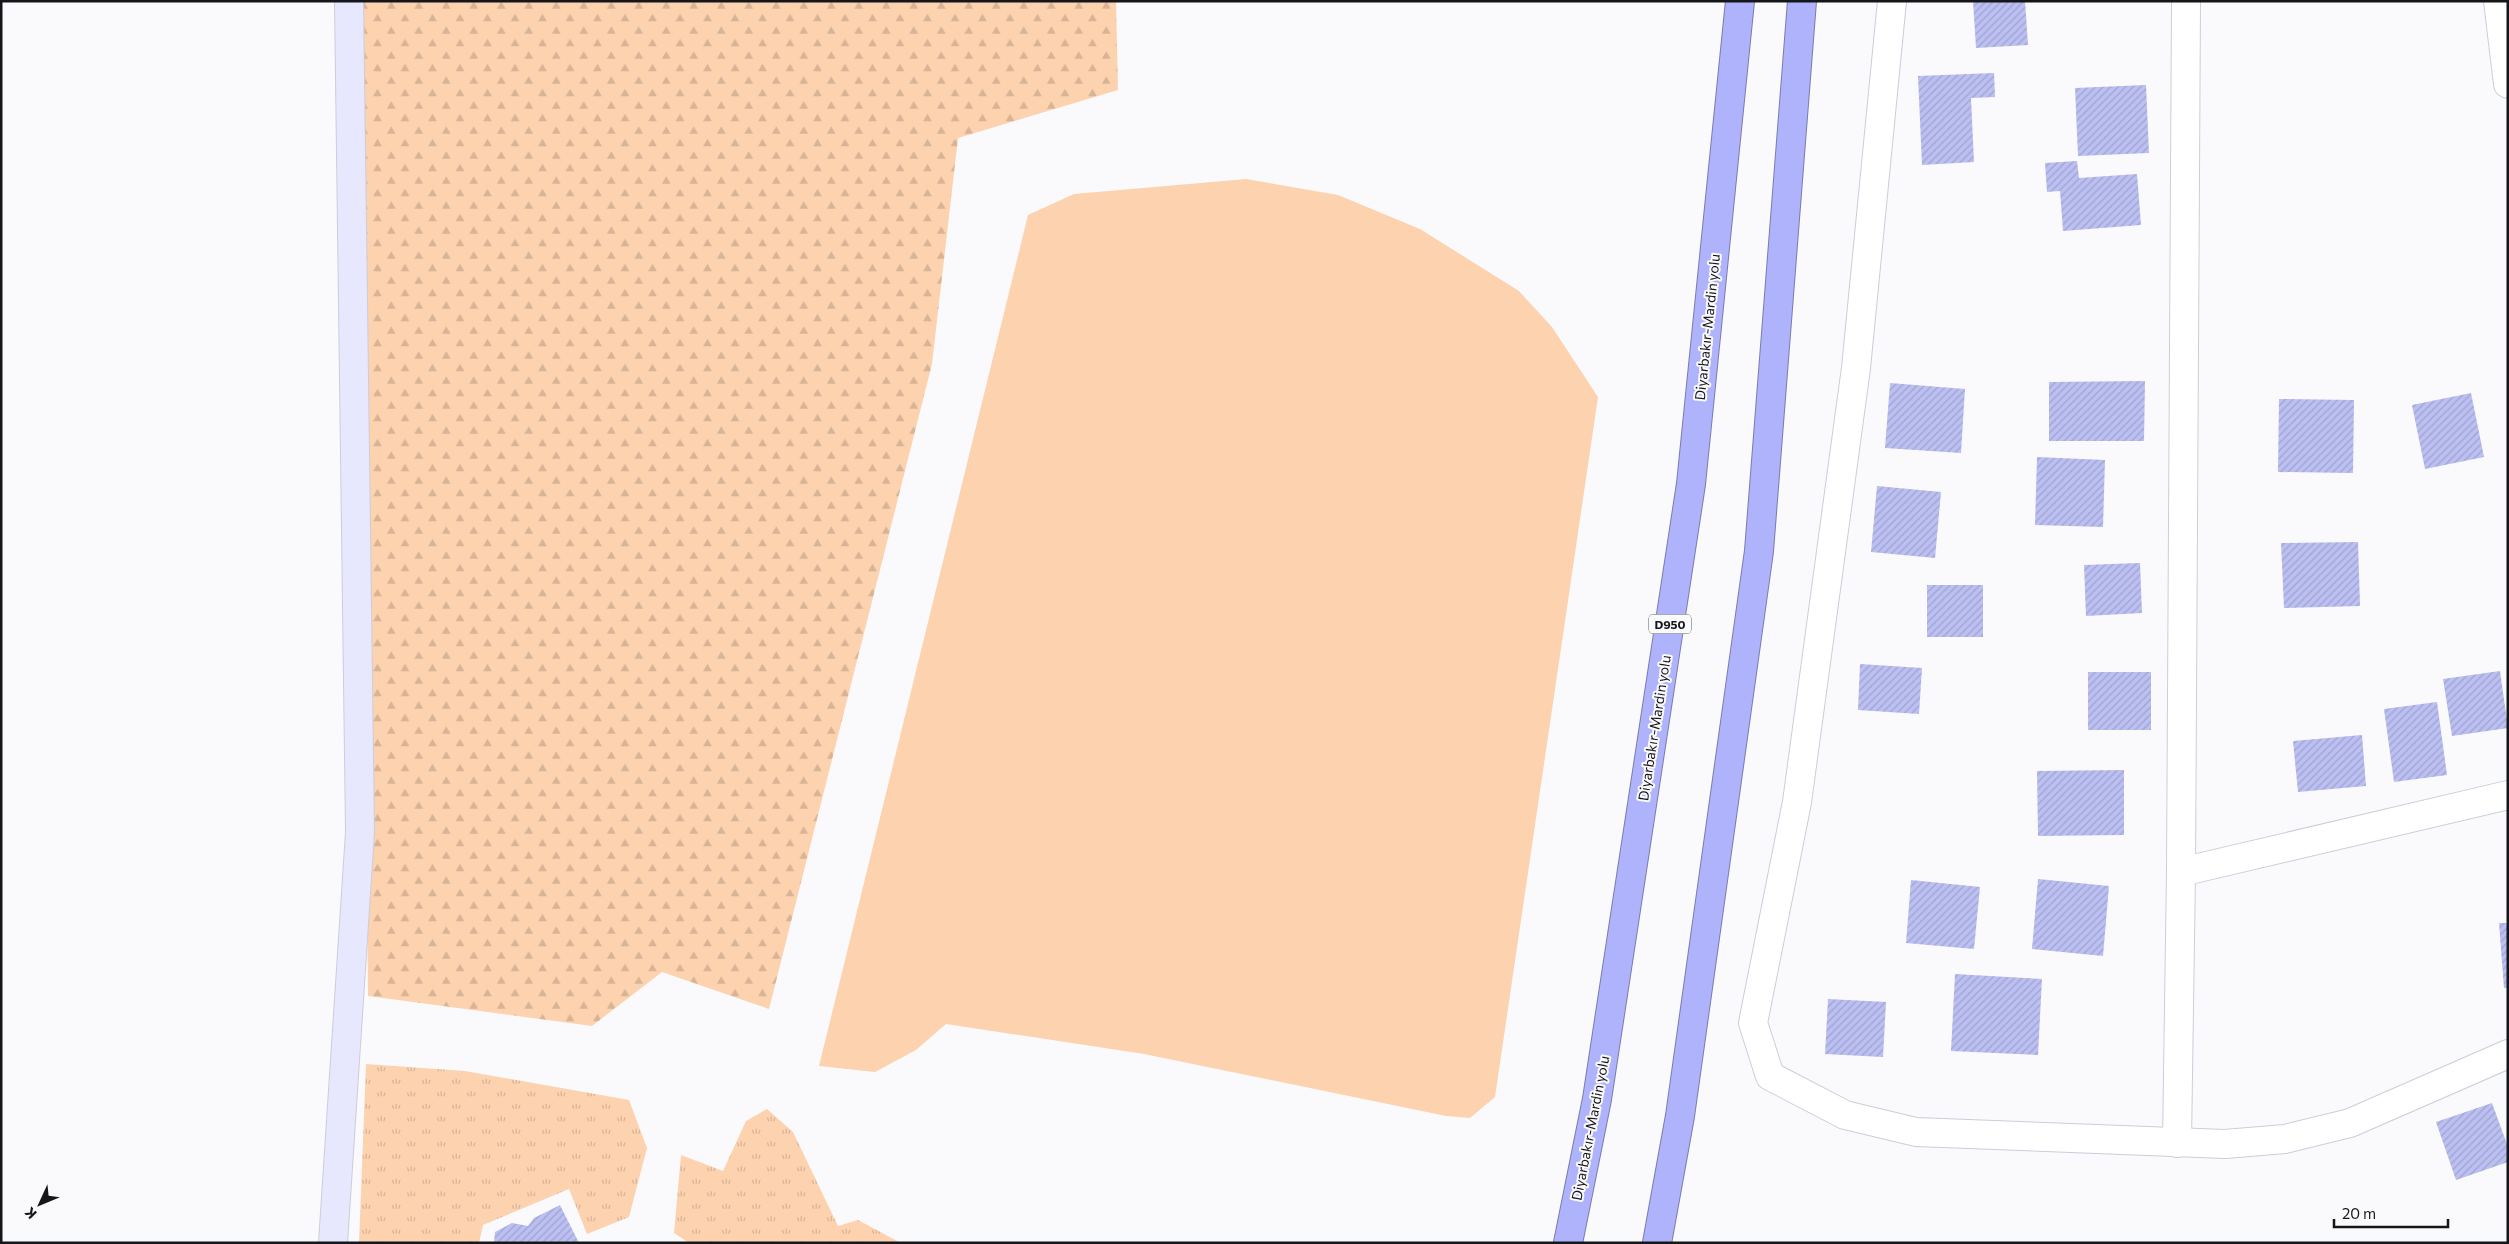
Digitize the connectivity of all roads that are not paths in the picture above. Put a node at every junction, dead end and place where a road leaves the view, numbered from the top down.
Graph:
1 (349, 1) edge
2 (1740, 1) edge
3 (1802, 1) edge
4 (1892, 1) edge
5 (2186, 1) edge
6 (2498, 1) edge
7 (2508, 84) edge
8 (2508, 795) edge
9 (2182, 872) junction
10 (2508, 1054) edge
11 (2177, 1143) junction
12 (333, 1243) edge
13 (1568, 1243) edge
14 (1657, 1243) edge

1 - 12 street
2 - 13 highway, Diyarbakır-Mardin yolu / D950
3 - 14 highway
4 - 11 street
5 - 9 street
6 - 7 street
8 - 9 street
9 - 11 street
10 - 11 street

